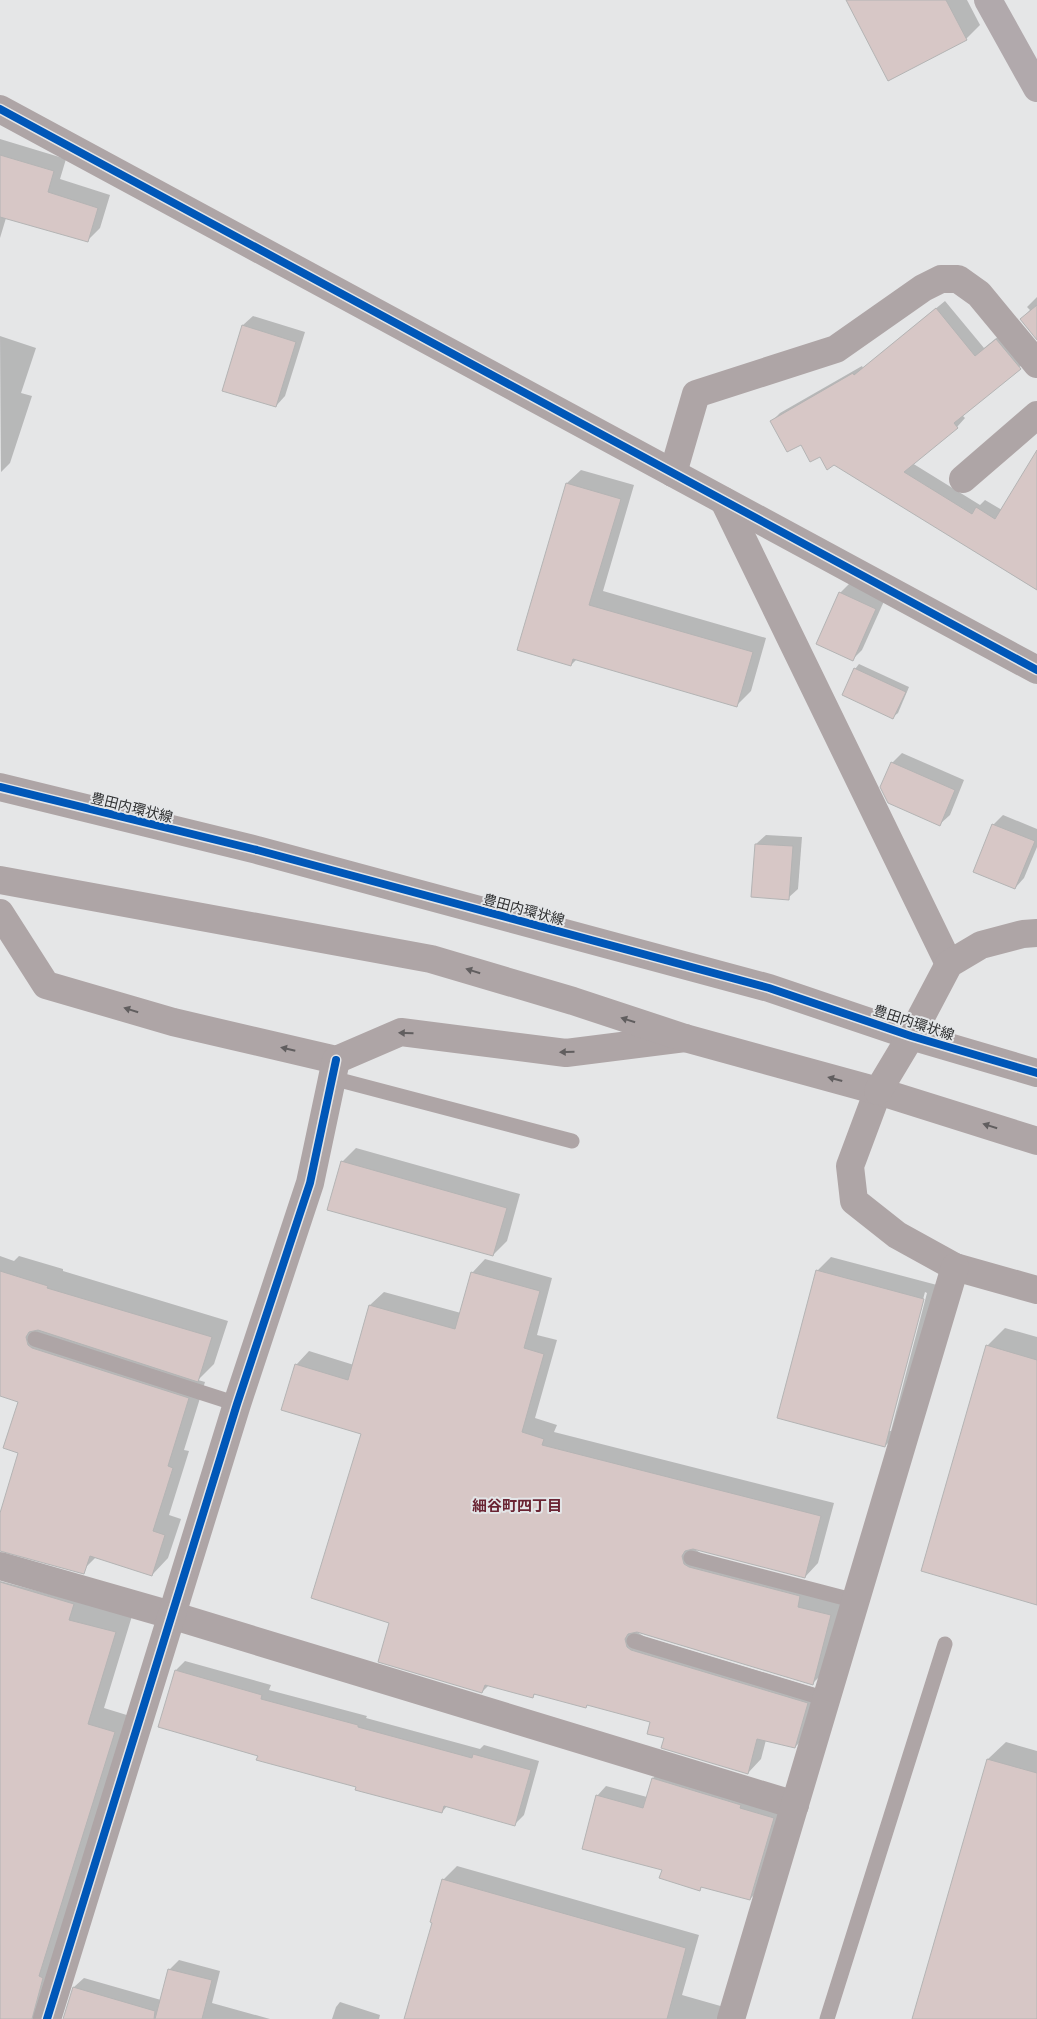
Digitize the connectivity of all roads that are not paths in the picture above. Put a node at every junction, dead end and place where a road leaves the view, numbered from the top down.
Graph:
1 (988, 0) edge
2 (1037, 88) edge
3 (0, 109) edge
4 (1037, 364) edge
5 (1037, 415) edge
6 (674, 473) junction
7 (963, 479) dead end
8 (724, 501) junction
9 (1037, 670) edge
10 (0, 788) edge
11 (0, 880) edge
12 (0, 914) edge
13 (1037, 933) edge
14 (949, 964) junction
15 (911, 1036) junction
16 (685, 1038) junction
17 (334, 1069) junction
18 (1037, 1073) edge
19 (878, 1091) junction
20 (572, 1141) dead end
21 (1037, 1141) edge
22 (955, 1267) junction
23 (1037, 1290) edge
24 (35, 1339) dead end
25 (237, 1404) junction
26 (692, 1558) dead end
27 (0, 1566) edge
28 (856, 1601) junction
29 (171, 1615) junction
30 (634, 1641) dead end
31 (945, 1644) dead end
32 (826, 1699) junction
33 (795, 1805) junction
34 (47, 2019) edge
35 (730, 2019) edge
36 (827, 2019) edge

1 - 2 highway
3 - 6 street
4 - 6 street
5 - 7 street
6 - 8 street
8 - 9 street
8 - 14 street
10 - 15 street, 豊田内環状線
16 -> 11 street
17 -> 12 street
13 - 14 street
14 - 15 street
15 - 18 street, 豊田内環状線
15 - 19 street
16 -> 17 street
19 -> 16 street
17 - 20 lane
17 - 25 street
21 -> 19 street
19 - 22 street
22 - 23 street
22 - 28 street
24 - 25 lane
25 - 29 street
26 - 28 lane
27 - 29 street
28 - 32 street
29 - 33 street
29 - 34 street
30 - 32 lane
31 - 36 lane
32 - 33 street
33 - 35 street

